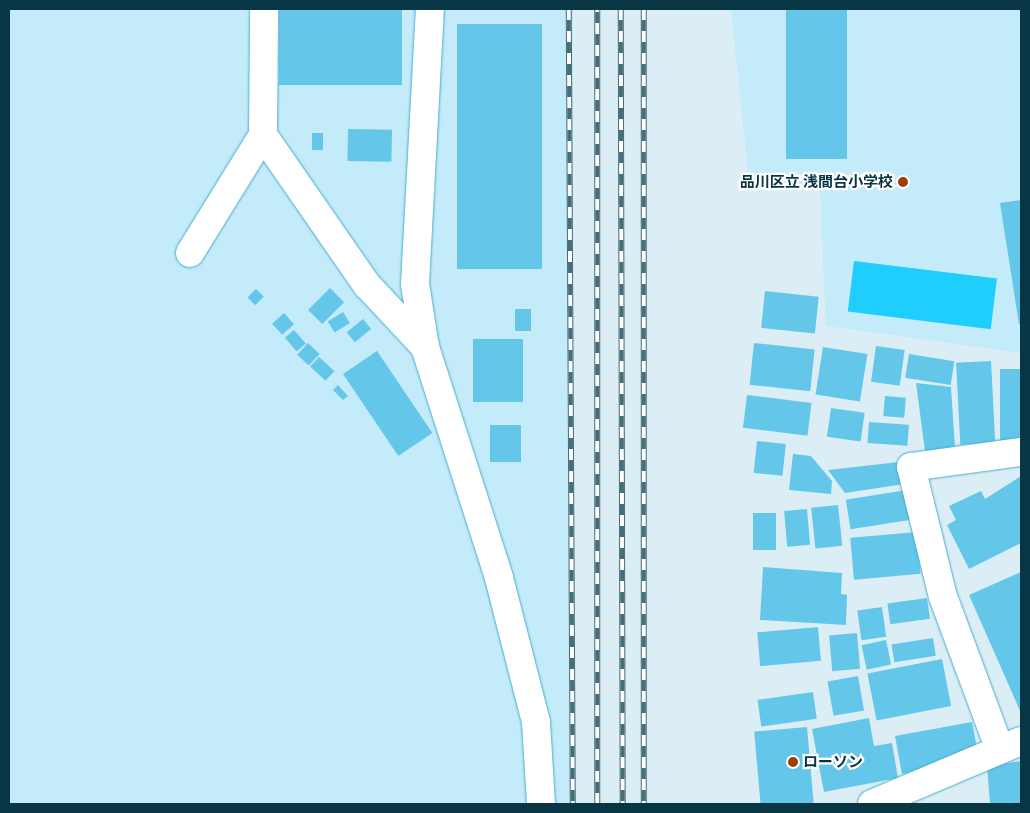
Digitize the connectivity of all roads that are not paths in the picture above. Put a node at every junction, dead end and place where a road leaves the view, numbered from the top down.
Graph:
1 (264, 9) edge
2 (430, 9) edge
3 (263, 135) junction
4 (190, 253) dead end
5 (425, 347) junction
6 (1021, 452) edge
7 (1011, 745) edge
8 (541, 804) edge
9 (872, 804) edge

1 - 3 street
2 - 5 street
3 - 4 street
3 - 5 street
5 - 8 street
6 - 7 street
7 - 9 street

